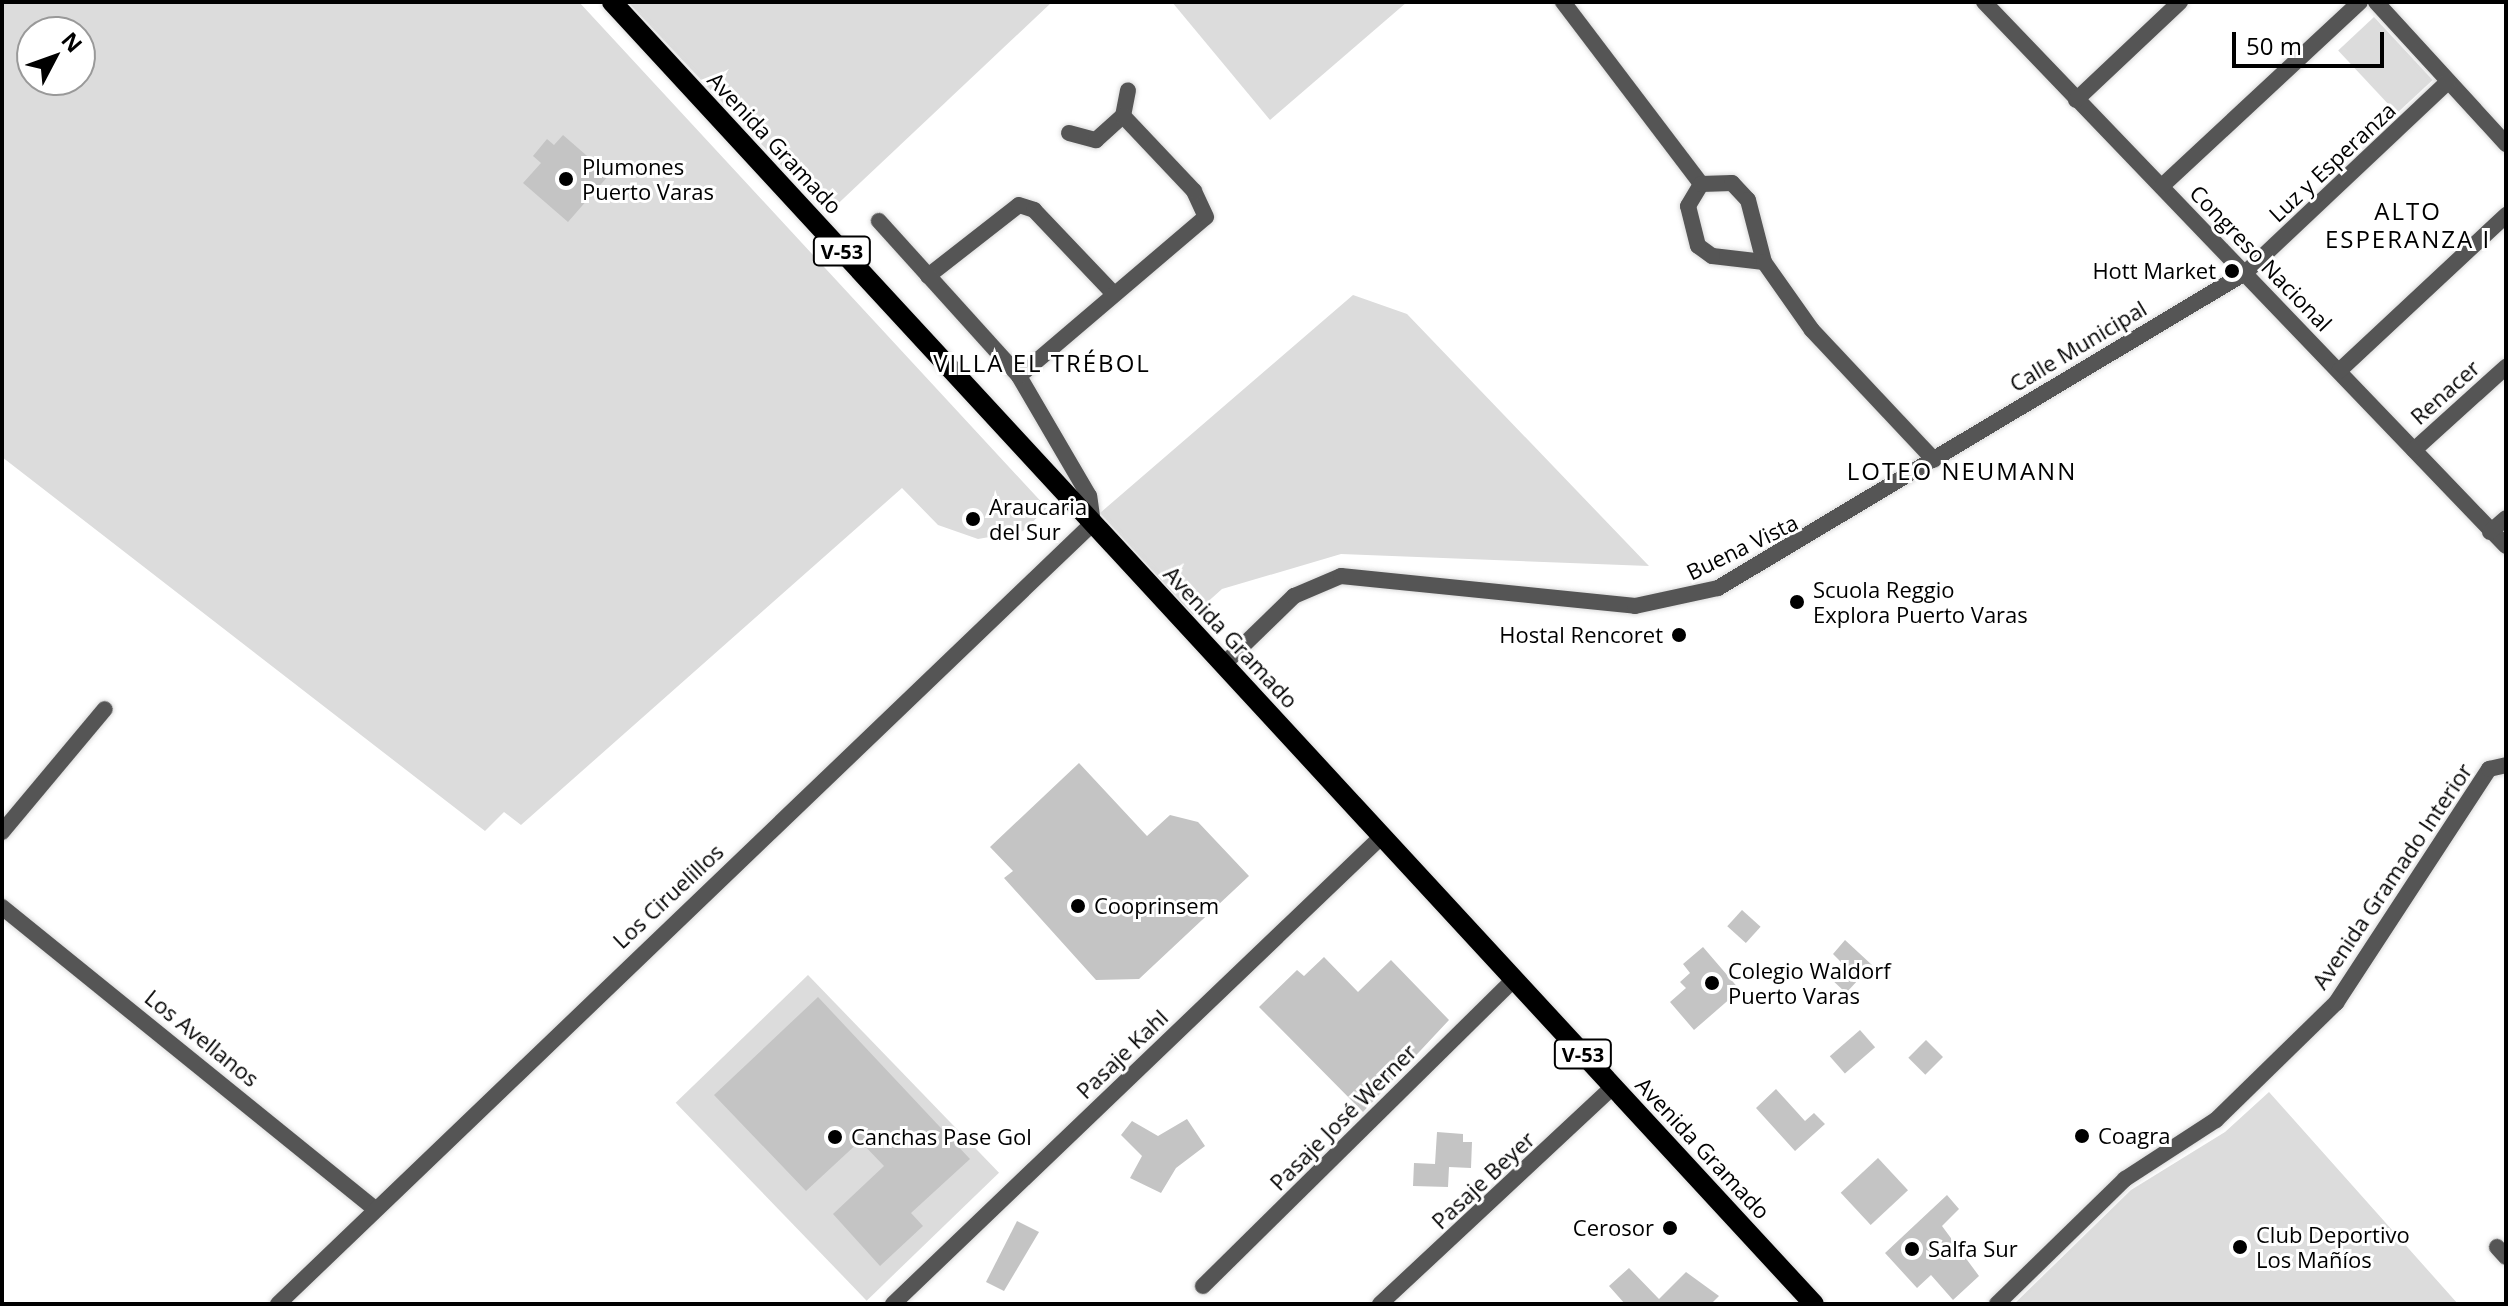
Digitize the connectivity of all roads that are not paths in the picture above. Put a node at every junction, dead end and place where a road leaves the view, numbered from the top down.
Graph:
1 (612, 2) edge
2 (1563, 2) edge
3 (2180, 2) edge
4 (2360, 2) edge
5 (2376, 2) edge
6 (1992, 5) edge
7 (2448, 82) junction
8 (1128, 90) dead end
9 (2076, 100) junction
10 (1123, 116) junction
11 (1069, 133) dead end
12 (2506, 144) edge
13 (1701, 184) junction
14 (2162, 186) junction
15 (2506, 215) edge
16 (879, 221) dead end
17 (1764, 262) junction
18 (2245, 273) junction
19 (928, 276) junction
20 (1114, 294) junction
21 (2506, 367) edge
22 (2339, 371) junction
23 (1019, 376) junction
24 (2414, 450) junction
25 (1934, 460) junction
26 (2506, 518) edge
27 (1093, 523) junction
28 (2490, 532) junction
29 (2506, 546) edge
30 (1224, 664) junction
31 (105, 709) dead end
32 (2506, 765) edge
33 (2, 832) edge
34 (1382, 836) junction
35 (2, 907) edge
36 (1514, 979) junction
37 (1613, 1087) junction
38 (372, 1207) junction
39 (1203, 1286) dead end
40 (278, 1304) edge
41 (893, 1304) edge
42 (1380, 1304) edge
43 (1814, 1304) edge
44 (1997, 1304) edge

1 - 27 main road, Avenida Gramado / V-53
2 - 13 street
3 - 9 street
4 - 14 street
5 - 7 street
6 - 9 street, Congreso Nacional
7 - 12 street
7 - 18 street, Luz y Esperanza
8 - 10 street
9 - 14 street, Congreso Nacional
10 - 11 street
10 - 20 street
13 - 17 street
13 - 17 street
14 - 18 street, Congreso Nacional
15 - 22 street
16 - 19 street
17 - 25 street
18 - 22 street, Congreso Nacional
18 - 25 street, Calle Municipal
19 - 20 street
19 - 23 street
20 - 23 street
21 - 24 street, Renacer
22 - 24 street, Congreso Nacional
23 - 27 street
24 - 28 street, Congreso Nacional
25 - 30 street, Buena Vista
26 - 28 street
27 - 30 main road, Avenida Gramado / V-53
27 - 38 street, Los Ciruelillos
28 - 29 street, Congreso Nacional
30 - 34 main road, Avenida Gramado / V-53
31 - 33 street
32 - 44 street, Avenida Gramado Interior
34 - 36 main road, Avenida Gramado / V-53
34 - 41 street, Pasaje Kahl
35 - 38 street, Los Avellanos
36 - 37 main road, Avenida Gramado / V-53
36 - 39 street, Pasaje José Werner
37 - 42 street, Pasaje Beyer
37 - 43 main road, Avenida Gramado / V-53
38 - 40 street, Los Ciruelillos

